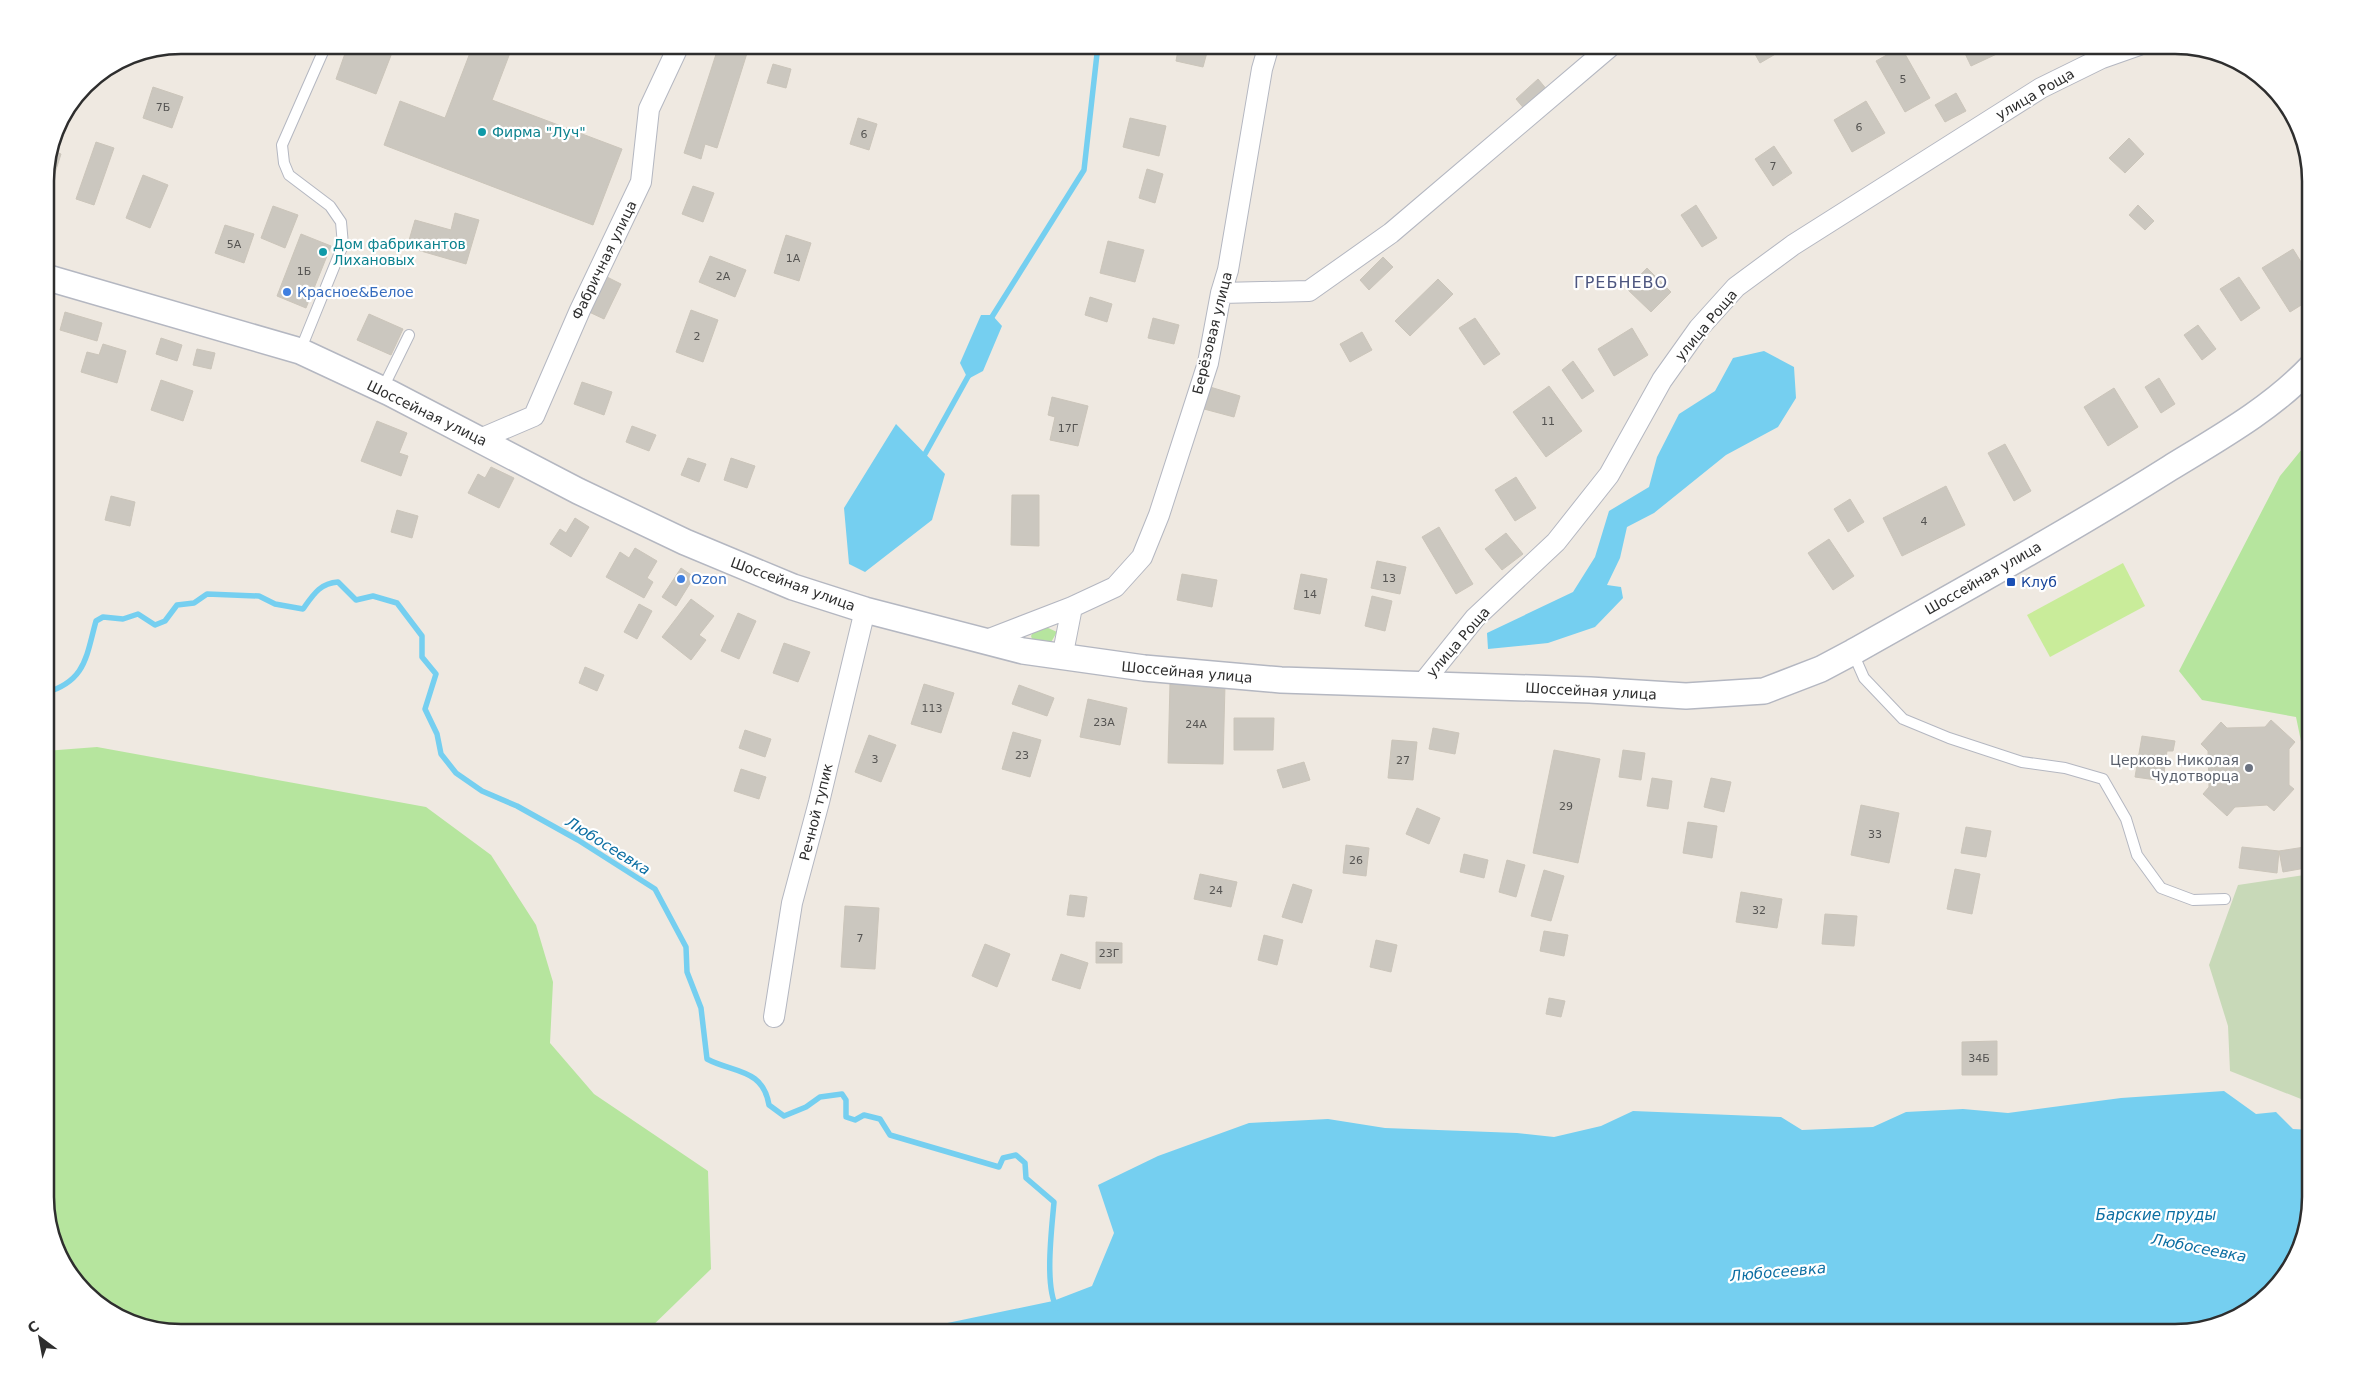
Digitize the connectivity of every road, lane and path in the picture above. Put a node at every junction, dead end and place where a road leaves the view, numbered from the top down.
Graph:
1 (322, 54) edge
2 (674, 54) edge
3 (1266, 54) edge
4 (1601, 54) edge
5 (2113, 54) edge
6 (54, 280) edge
7 (1221, 293) junction
8 (409, 335) dead end
9 (300, 351) junction
10 (2302, 377) edge
11 (382, 390) junction
12 (480, 439) junction
13 (1072, 607) junction
14 (865, 610) junction
15 (984, 641) junction
16 (1852, 652) junction
17 (1062, 658) junction
18 (1422, 684) junction
19 (2225, 899) dead end
20 (774, 1017) dead end

1 - 9 lane
2 - 12 street, Фабричная улица
3 - 7 street, Берёзовая улица
4 - 7 street
5 - 18 street, улица Роща
6 - 9 street, Шоссейная улица
7 - 13 street, Берёзовая улица
8 - 11 lane
9 - 11 street, Шоссейная улица
10 - 16 street, Шоссейная улица
11 - 12 street, Шоссейная улица
12 - 14 street, Шоссейная улица
13 - 15 street, Берёзовая улица
13 - 17 street
14 - 15 street, Шоссейная улица
14 - 20 street, Речной тупик
15 - 17 street, Шоссейная улица
16 - 18 street, Шоссейная улица
16 - 19 lane
17 - 18 street, Шоссейная улица

